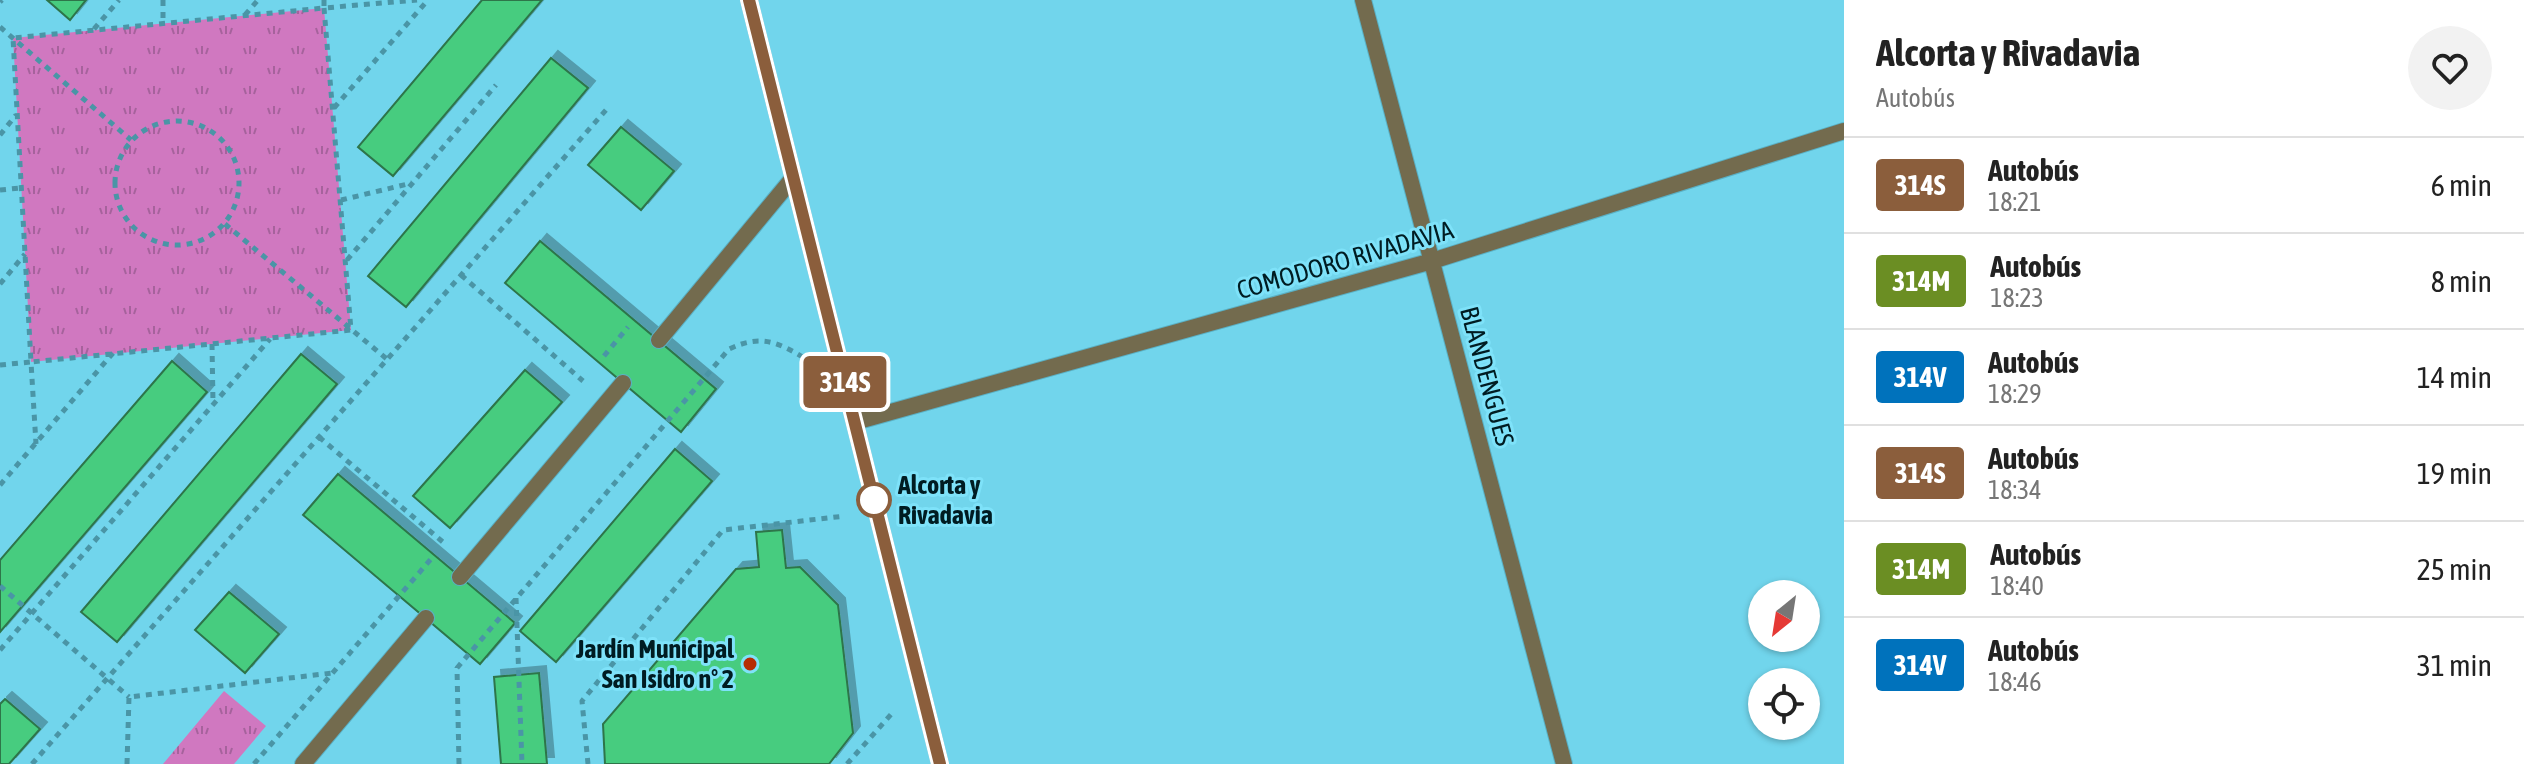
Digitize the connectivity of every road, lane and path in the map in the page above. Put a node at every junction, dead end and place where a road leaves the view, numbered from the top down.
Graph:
1 (119, 0) edge
2 (163, 0) edge
3 (258, 0) edge
4 (324, 0) edge
5 (417, 0) edge
6 (428, 0) edge
7 (749, 0) edge
8 (1363, 0) edge
9 (324, 8) junction
10 (244, 16) junction
11 (163, 23) junction
12 (0, 27) edge
13 (93, 30) junction
14 (13, 38) junction
15 (496, 85) dead end
16 (333, 108) junction
17 (606, 110) dead end
18 (17, 115) junction
19 (1844, 131) edge
20 (0, 135) edge
21 (131, 140) junction
22 (793, 178) junction
23 (413, 183) junction
24 (21, 188) junction
25 (0, 190) edge
26 (341, 200) junction
27 (225, 224) junction
28 (25, 254) junction
29 (346, 261) junction
30 (1432, 261) junction
31 (461, 275) junction
32 (0, 284) edge
33 (351, 330) junction
34 (270, 338) junction
35 (659, 340) dead end
36 (212, 344) junction
37 (113, 353) junction
38 (388, 360) junction
39 (31, 362) junction
40 (0, 365) edge
41 (583, 381) dead end
42 (623, 383) dead end
43 (845, 383) junction
44 (213, 403) junction
45 (855, 422) junction
46 (319, 437) junction
47 (36, 444) junction
48 (0, 485) edge
49 (878, 512) junction
50 (444, 543) dead end
51 (460, 577) dead end
52 (0, 586) edge
53 (516, 598) junction
54 (32, 613) junction
55 (426, 618) dead end
56 (0, 650) edge
57 (333, 673) dead end
58 (107, 678) junction
59 (920, 682) junction
60 (129, 697) junction
61 (32, 764) edge
62 (127, 764) edge
63 (303, 764) edge
64 (459, 764) edge
65 (522, 764) edge
66 (588, 764) edge
67 (847, 764) edge
68 (940, 764) edge
69 (1564, 764) edge

1 - 13 path
2 - 11 path
3 - 10 path
4 - 9 path
5 - 9 path
6 - 16 path
7 - 22 street
8 - 30 street, BLANDENGUES
9 - 10 path
9 - 16 path
10 - 11 path
11 - 13 path
12 - 14 path
13 - 14 path
14 - 18 path
14 - 21 path
15 - 23 path
16 - 26 path
17 - 31 path
18 - 20 path
18 - 24 path
19 - 30 street, COMODORO RIVADAVIA
21 - 27 path
21 - 27 path
22 - 35 street
22 - 43 street
23 - 26 path
23 - 29 path
24 - 25 path
24 - 28 path
26 - 29 path
27 - 33 path
28 - 32 path
28 - 39 path
29 - 33 path
30 - 45 street, COMODORO RIVADAVIA
30 - 69 street, BLANDENGUES
31 - 38 path
31 - 41 path
33 - 34 path
33 - 38 path
34 - 36 path
34 - 44 path
36 - 37 path
36 - 44 path
37 - 39 path
37 - 47 path
38 - 46 path
39 - 40 path
39 - 47 path
42 - 51 street
43 - 45 street
43 - 53 path
44 - 54 path
45 - 49 street
46 - 50 path
46 - 58 path
47 - 48 path
49 - 59 street
49 - 66 path
52 - 54 path
53 - 64 path
53 - 65 path
54 - 56 path
54 - 58 path
55 - 63 street
57 - 60 path
58 - 60 path
58 - 61 path
59 - 67 path
59 - 68 street
60 - 62 path

